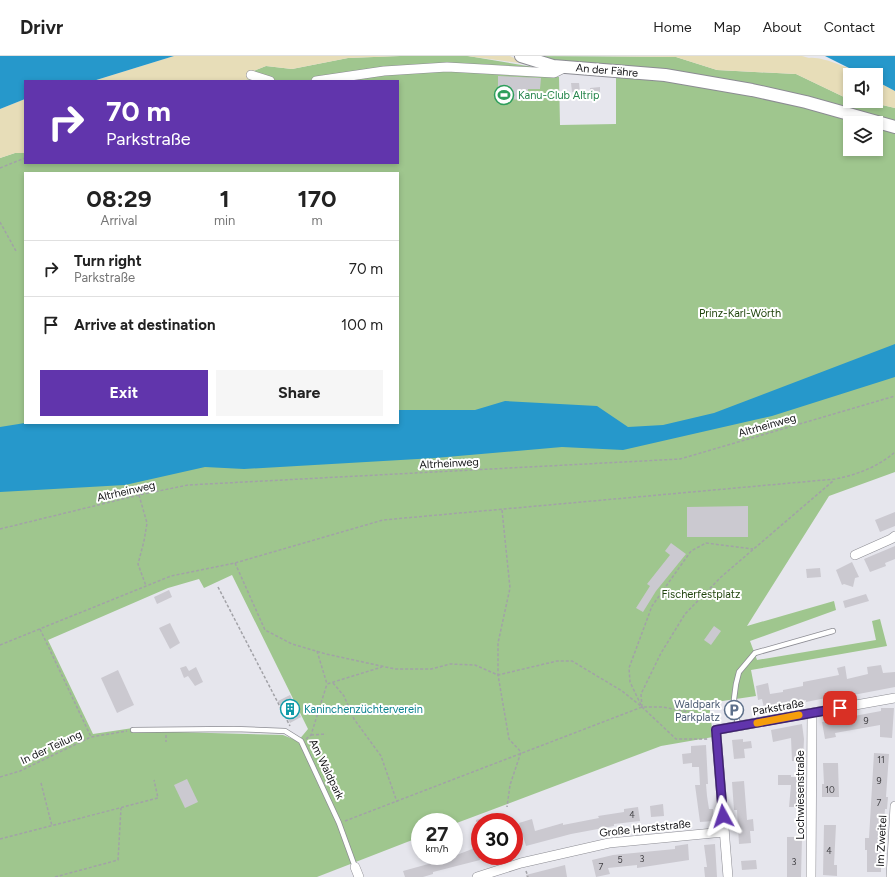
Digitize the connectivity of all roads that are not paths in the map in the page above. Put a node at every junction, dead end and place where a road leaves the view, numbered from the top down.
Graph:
1 (521, 56) edge
2 (568, 67) junction
3 (251, 75) dead end
4 (267, 80) edge
5 (323, 80) edge
6 (895, 127) edge
7 (895, 536) edge
8 (855, 555) dead end
9 (833, 631) dead end
10 (895, 698) edge
11 (812, 713) junction
12 (738, 726) junction
13 (133, 730) road end
14 (895, 806) edge
15 (724, 832) junction
16 (355, 867) joint
17 (358, 877) edge
18 (477, 877) edge
19 (728, 877) edge
20 (812, 877) edge
21 (891, 877) edge

1 - 2 street
2 - 5 street, An der Fähre
2 - 6 street, An der Fähre
3 - 4 street
7 - 8 street
9 - 12 lane
10 - 11 street, Parkstraße
11 - 12 street, Parkstraße
11 - 20 street, Lochwiesenstraße
12 - 15 street, Parkstraße
13 - 16 lane, Am Waldpark
14 - 21 street, Im Zweitel
15 - 18 street, Große Horststraße
15 - 19 street
16 - 17 street, Am Waldpark

